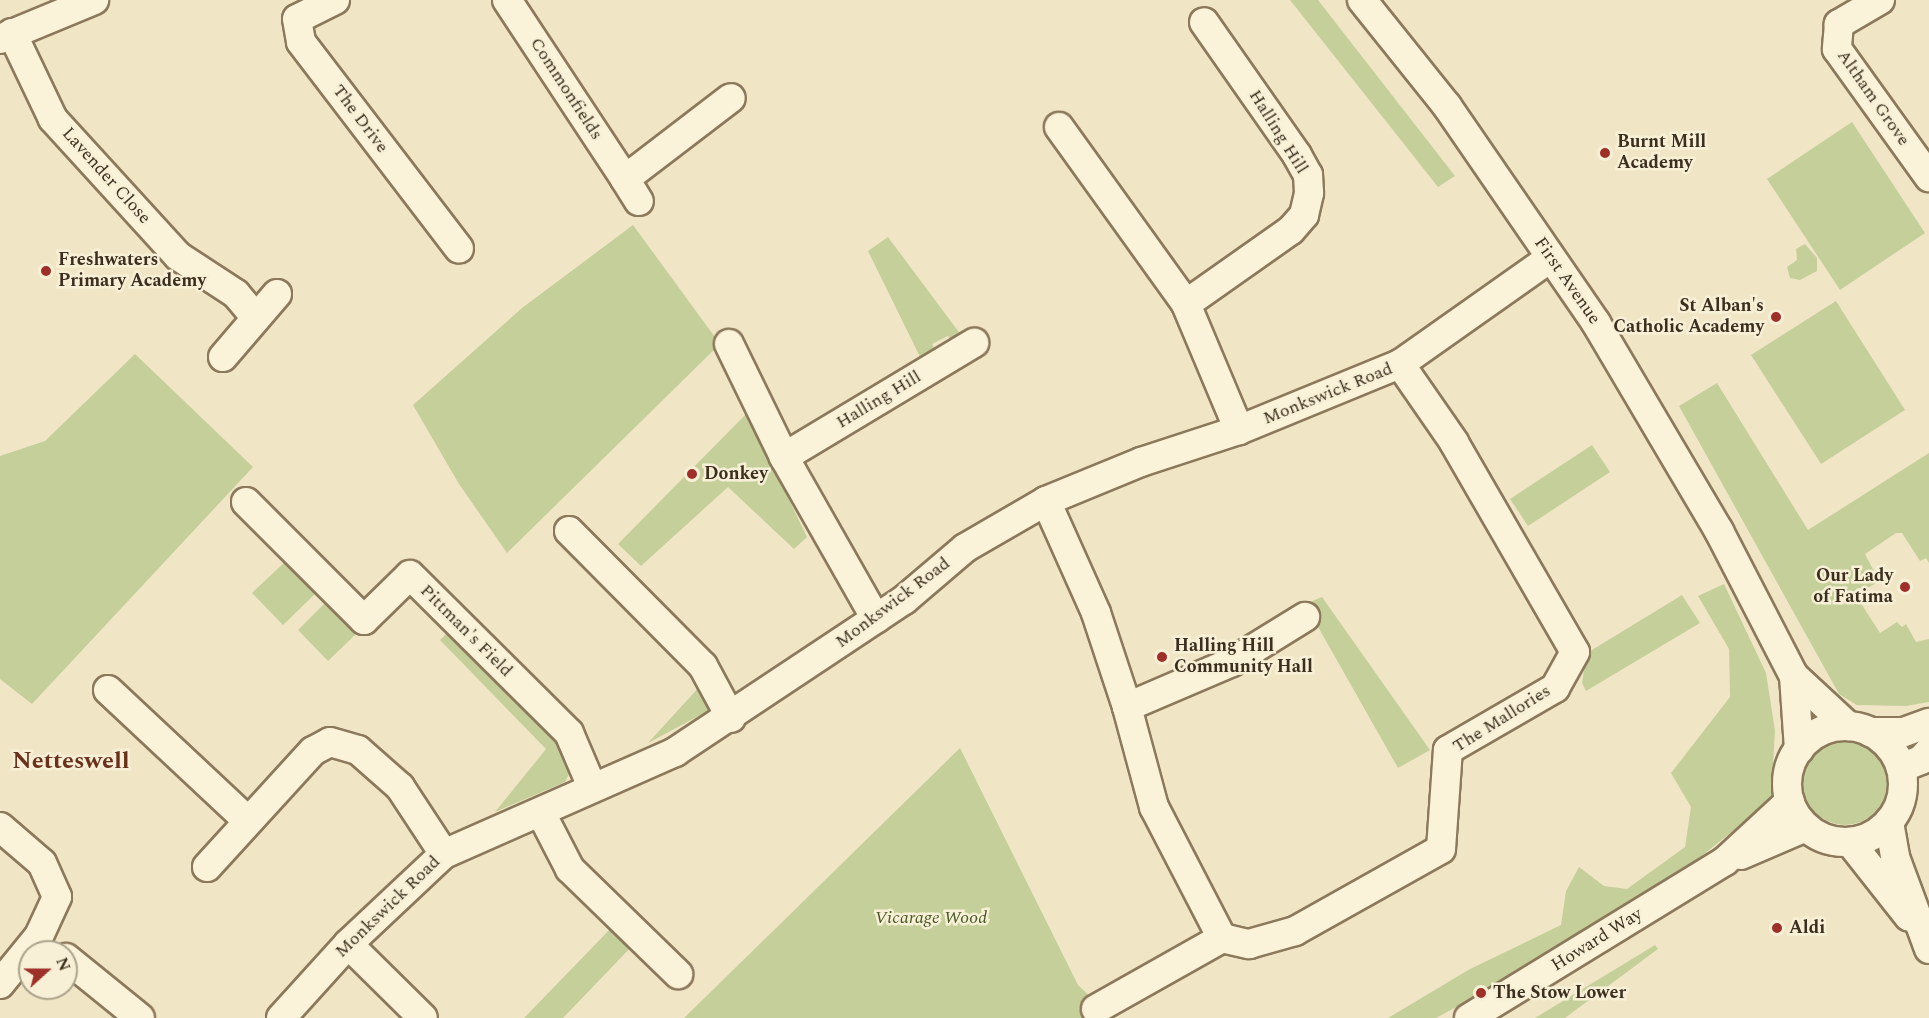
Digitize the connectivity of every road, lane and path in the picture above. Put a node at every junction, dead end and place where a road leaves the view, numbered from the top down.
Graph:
1 (94, 0) edge
2 (335, 0) edge
3 (507, 0) edge
4 (1362, 0) edge
5 (1880, 0) edge
6 (1204, 22) dead end
7 (6, 36) edge
8 (731, 98) dead end
9 (1059, 127) dead end
10 (1929, 177) edge
11 (459, 249) dead end
12 (1550, 258) junction
13 (277, 294) dead end
14 (1185, 304) junction
15 (256, 318) junction
16 (974, 343) dead end
17 (729, 344) dead end
18 (223, 357) dead end
19 (1400, 364) junction
20 (1239, 430) junction
21 (784, 457) junction
22 (1046, 501) junction
23 (246, 502) dead end
24 (569, 531) dead end
25 (1305, 617) dead end
26 (876, 620) junction
27 (1794, 676) junction
28 (108, 690) dead end
29 (1127, 707) junction
30 (731, 718) junction
31 (1929, 723) edge
32 (1859, 729) junction
33 (1799, 750) junction
34 (1929, 751) edge
35 (1901, 768) junction
36 (592, 787) junction
37 (1790, 801) junction
38 (541, 813) junction
39 (248, 820) junction
40 (1889, 822) junction
41 (0, 827) edge
42 (1806, 827) junction
43 (1850, 842) junction
44 (444, 854) junction
45 (1725, 861) junction
46 (207, 867) dead end
47 (1222, 938) junction
48 (1924, 939) edge
49 (50, 940) edge
50 (348, 944) junction
51 (78, 968) edge
52 (18, 969) edge
53 (678, 974) dead end
54 (0, 984) edge
55 (1096, 1009) dead end
56 (140, 1018) edge
57 (281, 1018) edge
58 (423, 1018) edge
59 (1469, 1018) edge

1 - 7 street
2 - 11 street, The Drive
3 - 8 street, Commonfields
4 - 12 street, First Avenue
5 - 10 street, Altham Grove
6 - 14 street, Halling Hill
7 - 15 street, Lavender Close
9 - 14 street
12 - 19 street, Monkswick Road
12 - 27 street, First Avenue
13 - 15 street
14 - 20 street
15 - 18 street
16 - 21 street, Halling Hill
17 - 21 street
19 - 20 street, Monkswick Road
19 - 47 street, The Mallories
20 - 22 street, Monkswick Road
21 - 26 street
22 - 26 street, Monkswick Road
22 - 29 street
23 - 36 street, Pittman's Field
24 - 30 street
25 - 29 street
26 - 30 street, Monkswick Road
27 - 32 street, First Avenue
27 - 33 street, First Avenue
28 - 39 street
29 - 47 street
30 - 36 street, Monkswick Road
31 - 32 street
32 - 33 street
32 - 35 street
33 - 37 street
34 - 35 street
35 - 40 street
36 - 38 street, Monkswick Road
37 - 42 street
37 - 45 street, Howard Way
38 - 44 street, Monkswick Road
38 - 53 street
39 - 44 street
39 - 46 street
40 - 43 street
40 - 48 street
41 - 49 street
42 - 43 street
42 - 45 street, Howard Way
43 - 48 street
44 - 50 street, Monkswick Road
45 - 59 street, Howard Way
47 - 55 street
50 - 57 street, Monkswick Road
50 - 58 street
51 - 56 street
52 - 54 street

